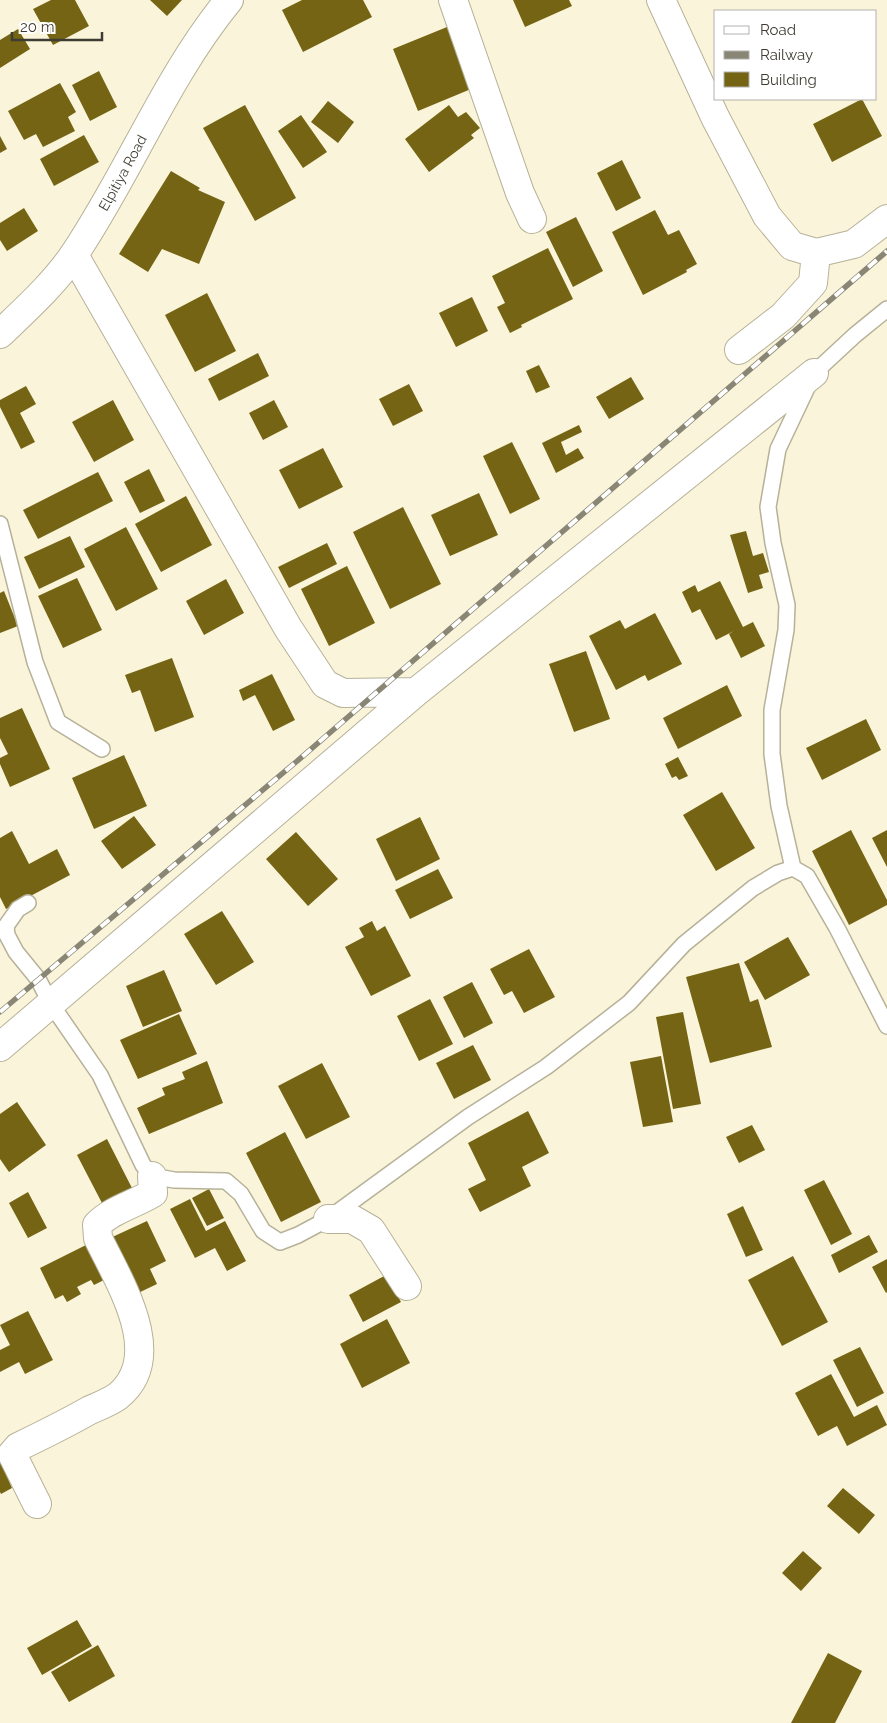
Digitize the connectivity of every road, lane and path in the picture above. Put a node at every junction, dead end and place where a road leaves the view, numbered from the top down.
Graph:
1 (229, 0) edge
2 (453, 0) edge
3 (662, 0) edge
4 (887, 218) edge
5 (532, 219) dead end
6 (816, 253) junction
7 (74, 254) junction
8 (887, 309) edge
9 (0, 334) edge
10 (739, 350) dead end
11 (814, 373) junction
12 (0, 524) edge
13 (416, 692) junction
14 (102, 748) dead end
15 (793, 868) junction
16 (28, 903) dead end
17 (51, 1004) junction
18 (887, 1026) edge
19 (0, 1047) edge
20 (152, 1176) junction
21 (328, 1218) junction
22 (407, 1286) dead end
23 (37, 1504) dead end

1 - 7 street, Elpitiya Road
2 - 5 street
3 - 6 street
4 - 6 street
6 - 10 street
7 - 9 street, Elpitiya Road
7 - 13 street
8 - 11 lane
11 - 13 street
11 - 15 lane
12 - 14 lane
13 - 17 street
15 - 18 lane
15 - 21 lane
16 - 17 lane
17 - 19 street
17 - 20 lane
20 - 21 lane
20 - 23 street
21 - 22 street

